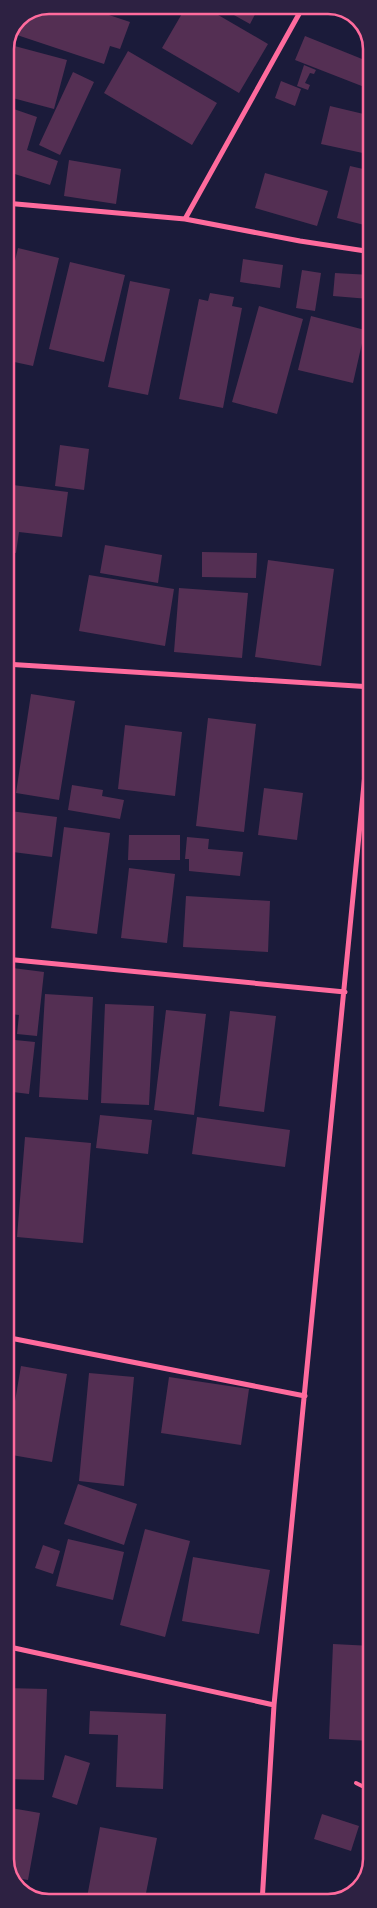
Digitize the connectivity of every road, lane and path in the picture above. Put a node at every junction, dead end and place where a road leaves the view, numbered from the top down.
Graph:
1 (299, 14) edge
2 (14, 204) edge
3 (185, 219) junction
4 (363, 251) edge
5 (14, 665) edge
6 (363, 685) edge
7 (363, 799) edge
8 (14, 960) edge
9 (345, 992) junction
10 (14, 1339) edge
11 (305, 1396) junction
12 (14, 1648) edge
13 (274, 1705) junction
14 (356, 1783) dead end
15 (363, 1786) edge
16 (263, 1894) edge

1 - 3 street
2 - 3 street
3 - 4 street
5 - 6 street
7 - 9 street
8 - 9 street
9 - 11 street
10 - 11 street
11 - 13 street
12 - 13 street
13 - 16 street
14 - 15 lane

